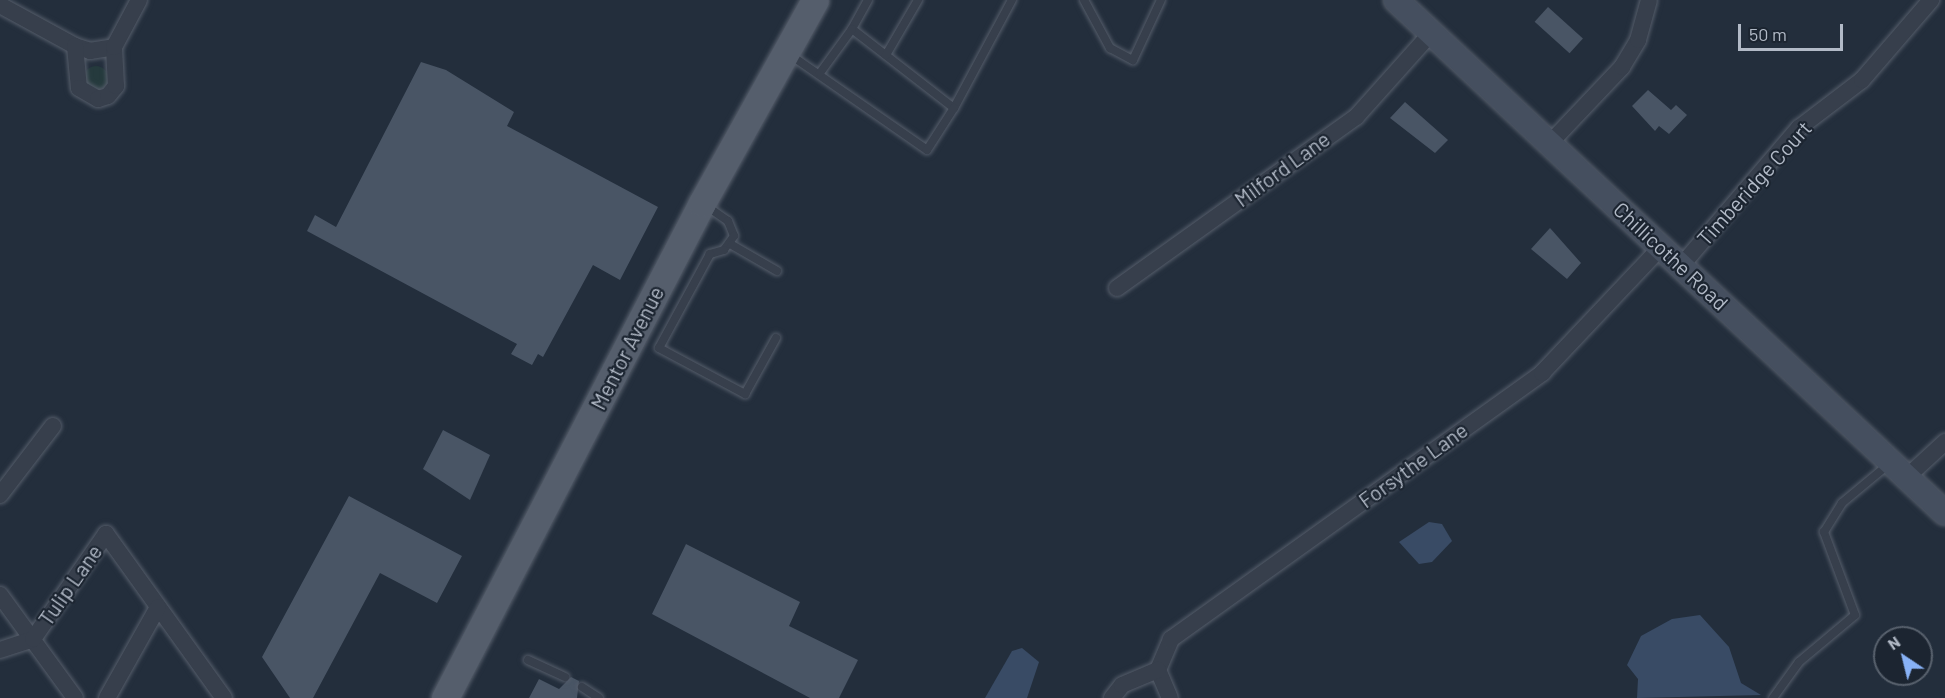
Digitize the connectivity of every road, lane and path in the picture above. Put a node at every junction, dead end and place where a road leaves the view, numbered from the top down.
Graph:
1 (139, 0) edge
2 (814, 0) edge
3 (868, 0) edge
4 (918, 0) edge
5 (1012, 0) edge
6 (1084, 0) edge
7 (1161, 0) edge
8 (1396, 0) edge
9 (1649, 0) edge
10 (1931, 0) edge
11 (0, 5) edge
12 (852, 29) junction
13 (1431, 33) junction
14 (75, 46) junction
15 (114, 47) junction
16 (786, 52) junction
17 (886, 56) junction
18 (820, 73) junction
19 (954, 108) junction
20 (1550, 143) junction
21 (702, 203) junction
22 (732, 245) junction
23 (1661, 247) junction
24 (1681, 266) junction
25 (777, 271) dead end
26 (1117, 288) dead end
27 (776, 338) dead end
28 (53, 426) dead end
29 (1945, 442) edge
30 (1900, 469) junction
31 (0, 495) edge
32 (1945, 513) edge
33 (0, 595) edge
34 (158, 608) junction
35 (33, 639) junction
36 (0, 650) edge
37 (528, 660) dead end
38 (1158, 670) junction
39 (565, 677) dead end
40 (582, 687) dead end
41 (75, 698) edge
42 (107, 698) edge
43 (224, 698) edge
44 (445, 698) edge
45 (599, 698) edge
46 (1112, 698) edge
47 (1170, 698) edge
48 (1773, 698) edge

1 - 15 street
2 - 16 main road, Mentor Avenue
3 - 12 lane
4 - 17 lane
5 - 19 lane
6 - 7 lane
8 - 13 street, Chillicothe Road
9 - 20 street
10 - 24 street, Timberidge Court
11 - 14 street
12 - 17 lane
12 - 18 lane
13 - 20 street, Chillicothe Road
13 - 26 street, Milford Lane
14 - 15 street
14 - 15 street
16 - 18 lane
16 - 21 main road, Mentor Avenue
17 - 19 lane
18 - 19 lane
20 - 23 street, Chillicothe Road
21 - 22 lane
21 - 44 main road, Mentor Avenue
22 - 25 lane
22 - 27 lane
23 - 24 street, Chillicothe Road
23 - 38 street, Forsythe Lane
24 - 30 street, Chillicothe Road
28 - 31 street
29 - 30 street
30 - 32 street, Chillicothe Road
30 - 48 lane
33 - 35 street
34 - 35 street, Tulip Lane
34 - 42 street
34 - 43 street
35 - 36 street, Tulip Lane
35 - 41 street
37 - 39 lane
38 - 46 street
38 - 47 street
40 - 45 lane

